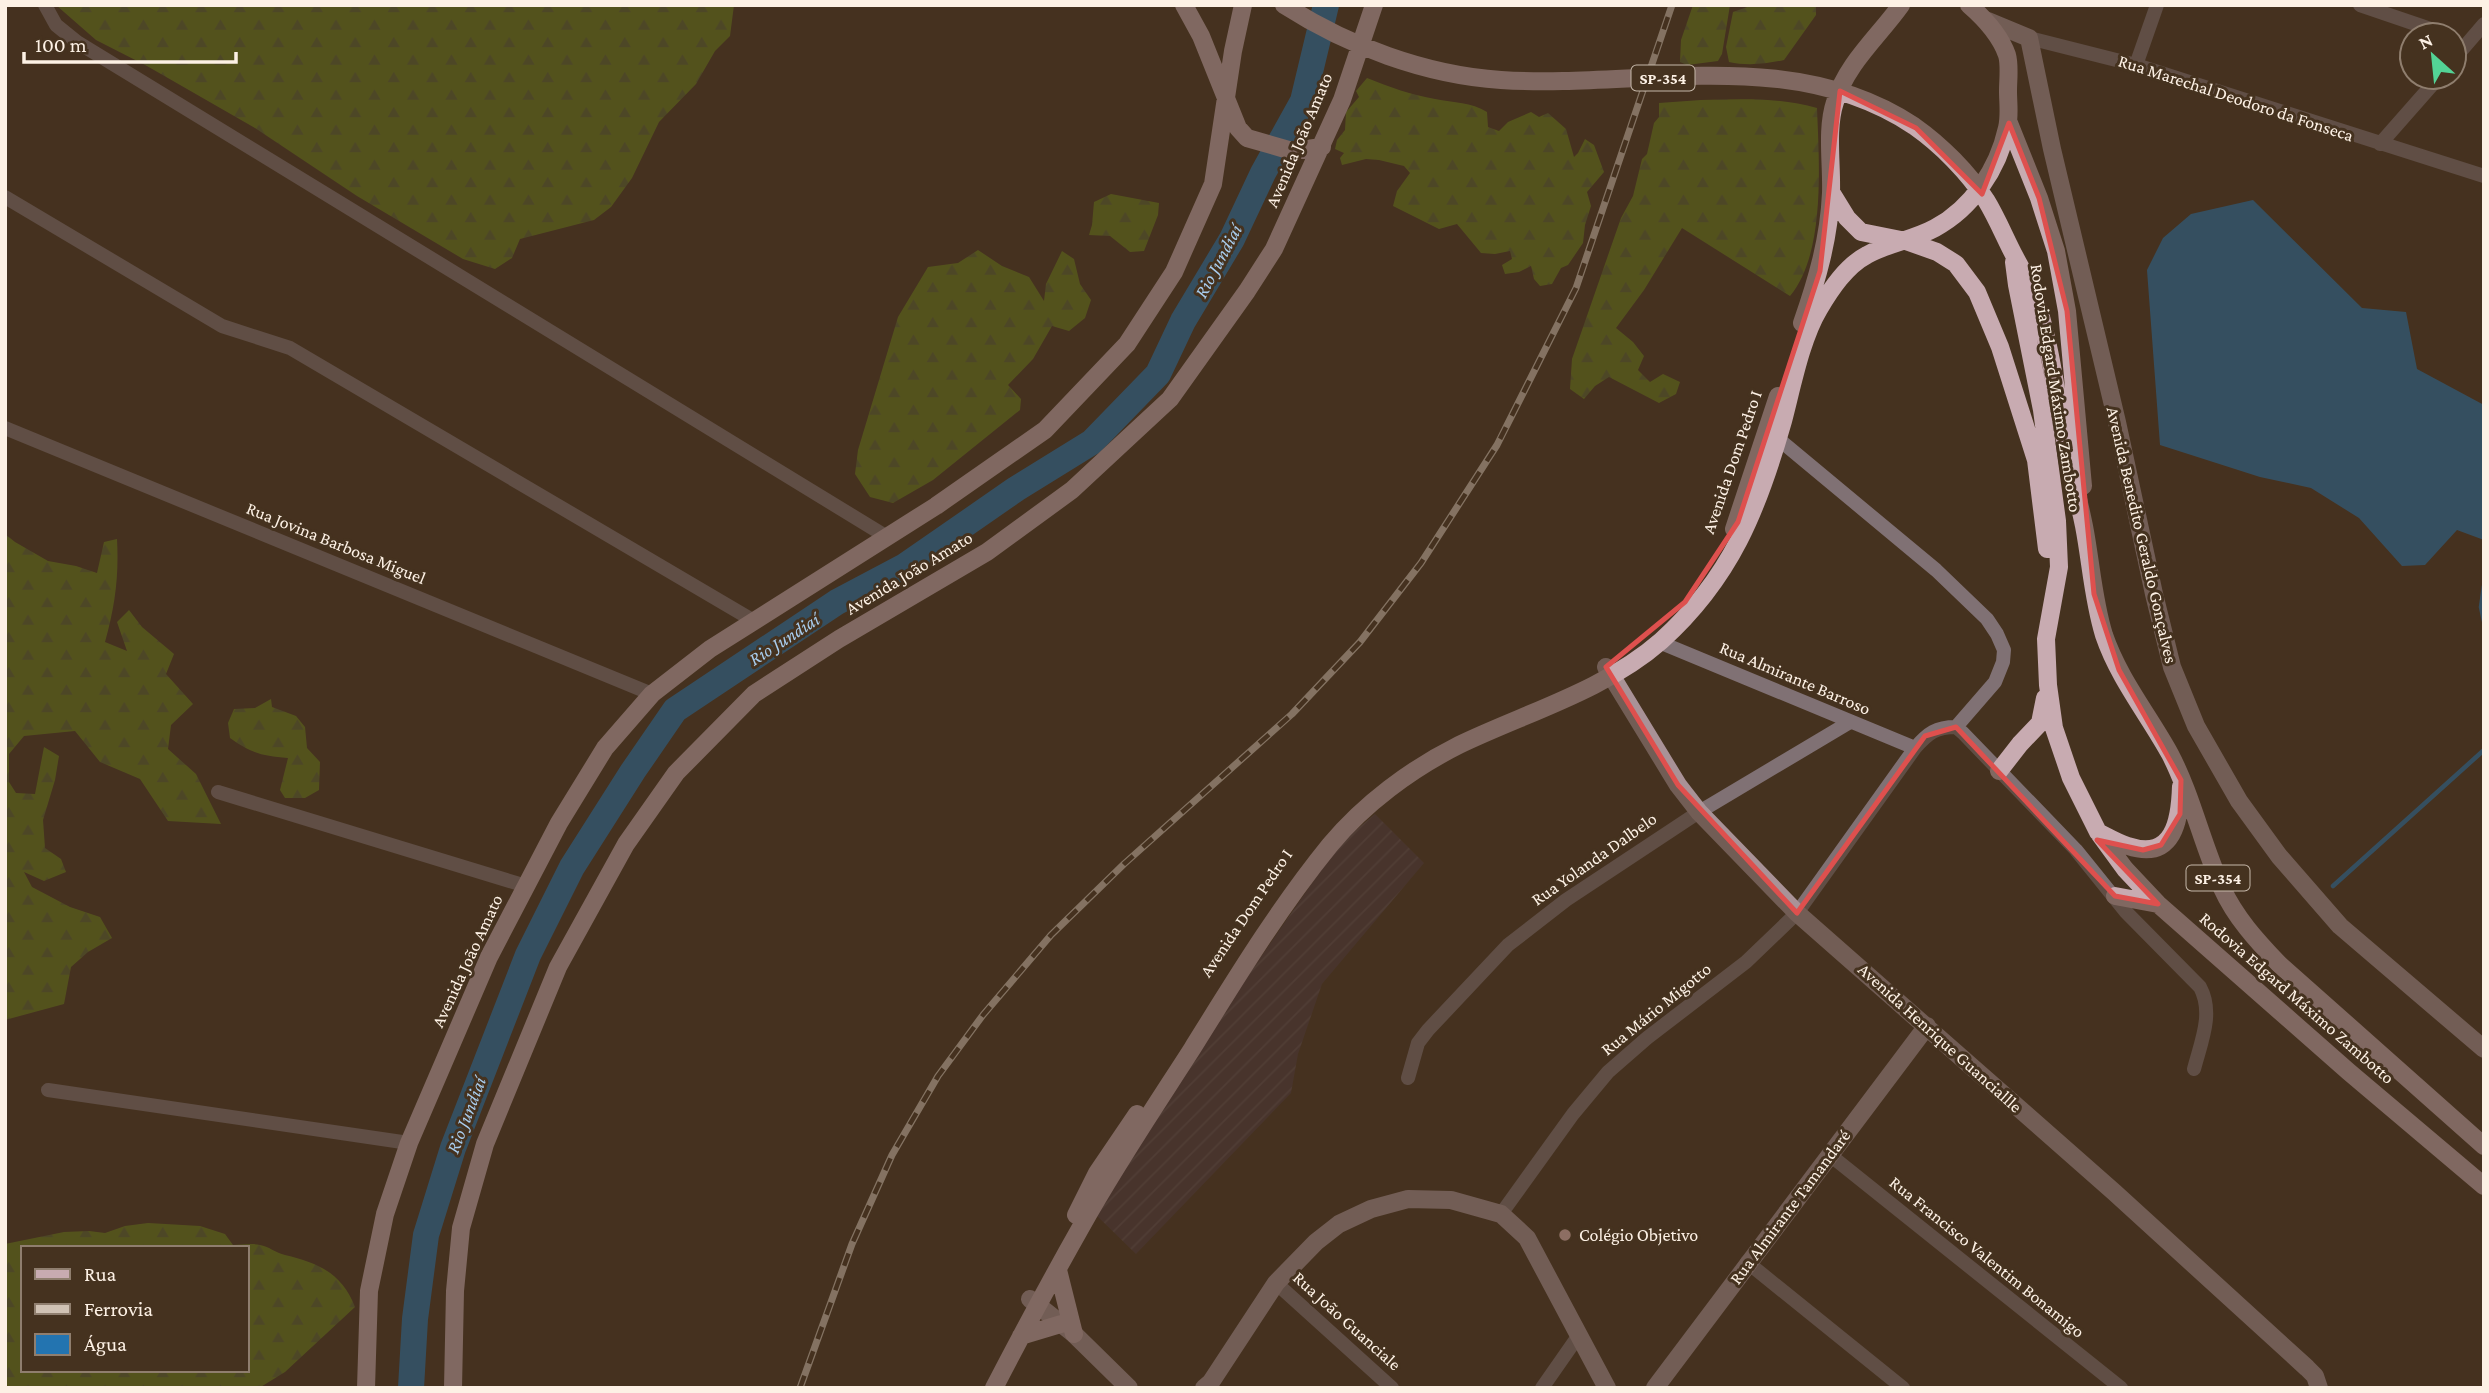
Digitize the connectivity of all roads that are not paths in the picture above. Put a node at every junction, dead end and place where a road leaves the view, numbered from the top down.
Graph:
1 (45, 5) edge
2 (1184, 5) edge
3 (1243, 5) edge
4 (1284, 5) edge
5 (1374, 5) edge
6 (1969, 5) edge
7 (2157, 5) edge
8 (2360, 5) edge
9 (1900, 8) edge
10 (1988, 13) edge
11 (2407, 21) edge
12 (2484, 24) edge
13 (2029, 38) junction
14 (2476, 44) edge
15 (2136, 65) junction
16 (2427, 91) edge
17 (1226, 102) junction
18 (2009, 123) junction
19 (2380, 144) junction
20 (1322, 147) junction
21 (2484, 176) edge
22 (1831, 192) junction
23 (5, 197) edge
24 (1906, 241) junction
25 (2014, 255) junction
26 (1789, 375) junction
27 (5, 428) edge
28 (1772, 434) junction
29 (2084, 525) junction
30 (887, 537) junction
31 (2049, 615) junction
32 (754, 621) junction
33 (1659, 642) junction
34 (1608, 671) junction
35 (2048, 685) junction
36 (652, 694) junction
37 (1850, 722) junction
38 (1956, 727) junction
39 (1915, 748) junction
40 (1999, 771) junction
41 (2181, 780) junction
42 (218, 792) dead end
43 (1699, 811) junction
44 (2098, 832) junction
45 (526, 886) junction
46 (2115, 896) junction
47 (2158, 904) junction
48 (1797, 913) junction
49 (1927, 1026) junction
50 (2484, 1049) edge
51 (2194, 1069) dead end
52 (1408, 1078) dead end
53 (48, 1090) dead end
54 (410, 1143) junction
55 (2484, 1146) edge
56 (1830, 1155) junction
57 (2484, 1186) edge
58 (1501, 1214) junction
59 (1747, 1262) junction
60 (1058, 1270) junction
61 (1276, 1283) junction
62 (1034, 1302) junction
63 (1067, 1329) junction
64 (1580, 1335) junction
65 (1021, 1336) junction
66 (366, 1388) edge
67 (453, 1388) edge
68 (983, 1388) edge
69 (994, 1388) edge
70 (1129, 1388) edge
71 (1204, 1388) edge
72 (1392, 1388) edge
73 (1542, 1388) edge
74 (1607, 1388) edge
75 (1655, 1388) edge
76 (1903, 1388) edge
77 (2120, 1388) edge
78 (2319, 1388) edge

1 - 30 street
2 - 17 main road
3 - 17 main road, Avenida João Amato
4 - 25 main road, Rodovia Edgard Máximo Zambotto / SP-354
5 - 20 main road, Avenida João Amato
6 - 10 main road
7 - 15 street
8 - 11 street
9 - 22 main road
10 - 13 street, Rua Marechal Deodoro da Fonseca
10 - 18 main road
12 - 14 street
13 - 15 street, Rua Marechal Deodoro da Fonseca
13 - 50 street, Avenida Benedito Geraldo Gonçalves
15 - 19 street, Rua Marechal Deodoro da Fonseca
16 - 19 street
17 - 20 main road
17 - 30 main road, Avenida João Amato
18 - 24 main road
18 - 29 main road
19 - 21 street, Rua Marechal Deodoro da Fonseca
20 - 67 main road, Avenida João Amato
22 - 24 main road
22 - 26 main road
23 - 32 street
24 - 26 main road
24 - 31 main road
25 - 29 main road, Rodovia Edgard Máximo Zambotto / SP-354
25 - 31 main road, Rodovia Edgard Máximo Zambotto / SP-354
26 - 28 main road, Avenida Dom Pedro I
27 - 36 street, Rua Jovina Barbosa Miguel
28 - 33 main road, Avenida Dom Pedro I
28 - 34 main road, Avenida Dom Pedro I
28 - 38 street
29 - 41 main road, Rodovia Edgard Máximo Zambotto / SP-354
30 - 32 main road, Avenida João Amato
31 - 35 main road, Rodovia Edgard Máximo Zambotto / SP-354
32 - 36 main road, Avenida João Amato
33 - 34 main road, Avenida Dom Pedro I
33 - 37 street, Rua Almirante Barroso
34 - 43 street, Avenida Henrique Guanciallle
34 - 60 main road, Avenida Dom Pedro I
34 - 62 main road, Avenida Dom Pedro I
35 - 40 main road
35 - 44 main road, Rodovia Edgard Máximo Zambotto / SP-354
36 - 45 main road, Avenida João Amato
37 - 39 street, Rua Almirante Barroso
37 - 43 street, Rua Yolanda Dalbelo
38 - 39 street, Rua Mário Migotto
38 - 40 street
39 - 48 street, Rua Mário Migotto
40 - 46 street
41 - 44 main road
41 - 55 main road, Rodovia Edgard Máximo Zambotto / SP-354
42 - 45 street
43 - 48 street, Avenida Henrique Guanciallle
43 - 52 street, Rua Yolanda Dalbelo
44 - 47 main road, Rodovia Edgard Máximo Zambotto / SP-354
45 - 54 main road, Avenida João Amato
46 - 47 main road
46 - 51 street
47 - 57 main road, Rodovia Edgard Máximo Zambotto / SP-354
48 - 49 street, Avenida Henrique Guanciallle
48 - 58 street, Rua Mário Migotto
49 - 56 street, Rua Almirante Tamandaré
49 - 78 street, Avenida Henrique Guanciallle
53 - 54 street
54 - 66 main road, Avenida João Amato
56 - 59 street, Rua Almirante Tamandaré
56 - 77 street, Rua Francisco Valentim Bonamigo
58 - 61 street
58 - 64 street
59 - 75 street, Rua Almirante Tamandaré
59 - 76 street
60 - 62 main road, Avenida Dom Pedro I
60 - 63 main road
61 - 71 street
61 - 72 street, Rua João Guanciale
62 - 63 street
62 - 65 main road, Avenida Dom Pedro I
62 - 68 main road, Avenida Dom Pedro I
63 - 65 main road
63 - 70 street
64 - 73 street
64 - 74 street
65 - 69 main road, Avenida Dom Pedro I

